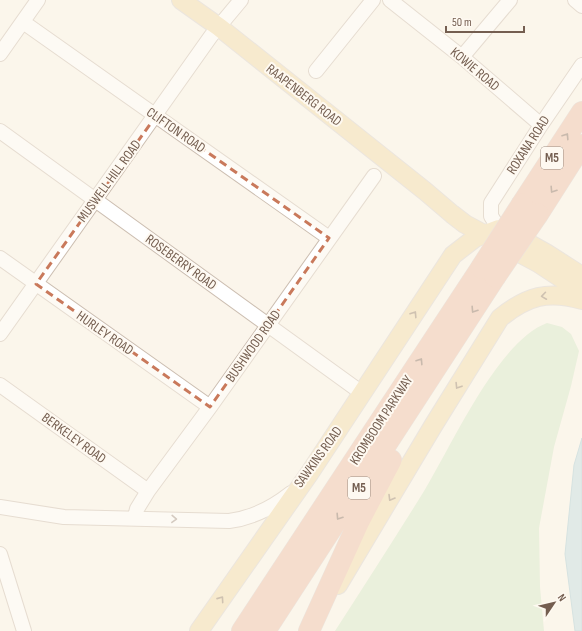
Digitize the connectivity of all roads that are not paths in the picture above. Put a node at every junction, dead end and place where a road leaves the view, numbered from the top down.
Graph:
1 (38, 0) edge
2 (181, 0) edge
3 (241, 0) edge
4 (373, 0) edge
5 (390, 0) edge
6 (510, 0) edge
7 (575, 0) edge
8 (582, 6) edge
9 (23, 22) junction
10 (219, 27) junction
11 (0, 54) edge
12 (462, 57) junction
13 (582, 65) edge
14 (316, 71) dead end
15 (582, 112) edge
16 (156, 116) junction
17 (541, 125) junction
18 (0, 131) edge
19 (582, 146) edge
20 (374, 176) dead end
21 (425, 191) junction
22 (95, 200) junction
23 (530, 209) junction
24 (452, 214) junction
25 (492, 231) junction
26 (329, 238) junction
27 (453, 255) junction
28 (0, 258) edge
29 (488, 273) junction
30 (582, 276) edge
31 (36, 284) junction
32 (582, 292) edge
33 (582, 300) edge
34 (268, 325) junction
35 (0, 334) edge
36 (452, 344) junction
37 (0, 385) edge
38 (362, 393) junction
39 (210, 407) junction
40 (309, 474) junction
41 (148, 491) junction
42 (0, 507) edge
43 (135, 517) junction
44 (298, 545) junction
45 (0, 554) edge
46 (24, 631) edge
47 (198, 631) edge
48 (233, 631) edge
49 (242, 631) edge
50 (265, 631) edge
51 (310, 631) edge

1 - 9 street
2 - 10 main road, RAAPENBERG ROAD
3 - 10 street, MUSWELL HILL ROAD
4 - 14 street
5 - 12 street, KOWIE ROAD
6 - 12 street
7 - 8 street
9 - 11 street
9 - 16 street, CLIFTON ROAD
10 - 16 street, MUSWELL HILL ROAD
10 - 21 main road, RAAPENBERG ROAD
12 - 17 street, KOWIE ROAD
13 - 17 street, ROXANA ROAD
23 -> 15 highway, M5
16 - 22 street, MUSWELL HILL ROAD
16 - 26 street, CLIFTON ROAD
17 - 25 street, ROXANA ROAD
18 - 22 street, ROSEBERRY ROAD
19 -> 23 highway, M5
20 - 26 street, BUSHWOOD ROAD
21 - 24 main road, RAAPENBERG ROAD
21 - 25 main road, RAAPENBERG ROAD
22 - 31 street, MUSWELL HILL ROAD
22 - 34 street, ROSEBERRY ROAD
23 - 29 highway, M5, bridge
24 - 25 main road, RAAPENBERG ROAD
24 - 27 main road
25 - 27 main road, SAWKINS ROAD
25 - 30 main road, RAAPENBERG ROAD
25 - 32 main road, RAAPENBERG ROAD
26 - 34 street, BUSHWOOD ROAD
38 -> 27 main road, SAWKINS ROAD
28 - 31 street, HURLEY ROAD
29 -> 36 highway, KROMBOOM PARKWAY / M5
44 -> 29 highway, KROMBOOM PARKWAY / M5
31 - 35 street, MUSWELL HILL ROAD
31 - 39 street, HURLEY ROAD
33 -> 51 main road
34 - 38 street, ROSEBERRY ROAD
34 - 39 street, BUSHWOOD ROAD
36 -> 50 highway, KROMBOOM PARKWAY / M5
36 - 51 highway
37 - 41 street, BERKELEY ROAD
38 - 40 main road, SAWKINS ROAD
39 - 41 street, BUSHWOOD ROAD
43 -> 40 street, SAWKINS ROAD
47 -> 40 main road
41 - 43 street, BUSHWOOD ROAD
42 - 43 street, SAWKINS ROAD
44 - 48 highway
44 - 49 highway, KROMBOOM PARKWAY / M5
45 - 46 street

